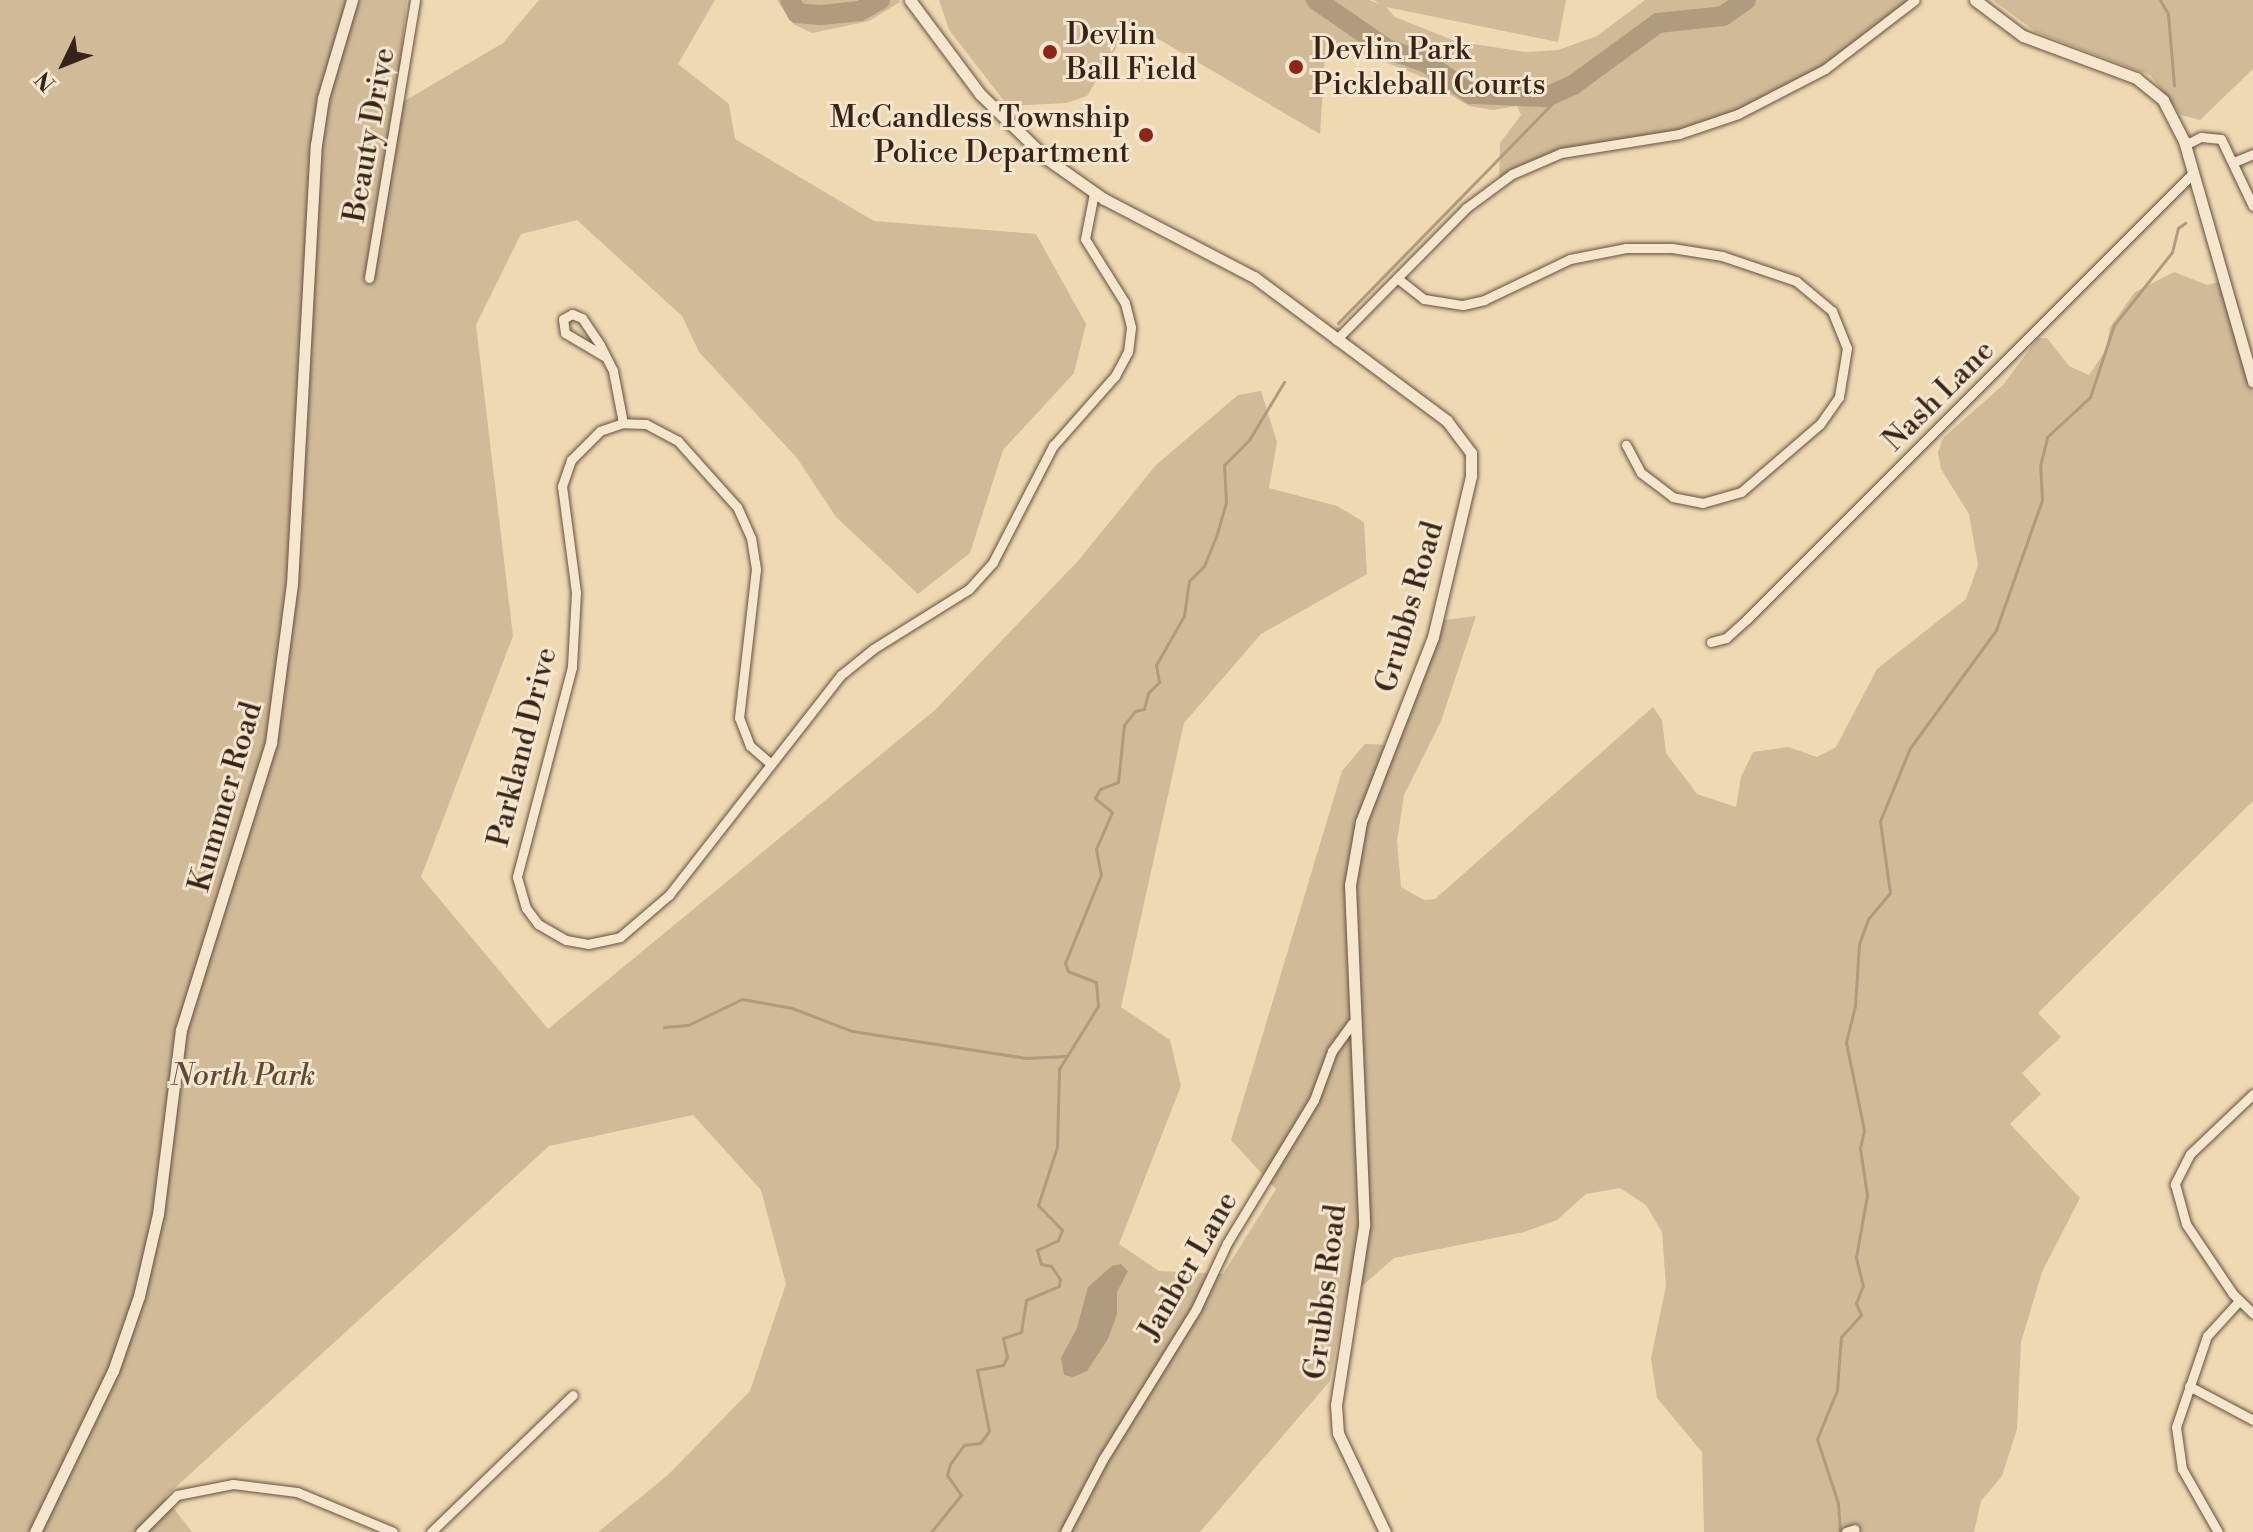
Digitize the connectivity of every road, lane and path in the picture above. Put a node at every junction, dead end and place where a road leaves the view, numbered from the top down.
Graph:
1 (352, 0) edge
2 (415, 0) edge
3 (910, 0) edge
4 (1915, 0) edge
5 (1975, 0) edge
6 (2185, 145) junction
7 (2253, 154) edge
8 (2234, 162) junction
9 (2193, 173) junction
10 (1094, 193) junction
11 (2253, 206) edge
12 (369, 278) dead end
13 (1397, 278) junction
14 (1336, 340) junction
15 (604, 356) junction
16 (2253, 381) edge
17 (623, 423) junction
18 (1626, 445) dead end
19 (1711, 642) dead end
20 (771, 764) junction
21 (1352, 1023) junction
22 (2253, 1094) edge
23 (2239, 1301) junction
24 (2253, 1313) edge
25 (2189, 1386) junction
26 (573, 1395) dead end
27 (2253, 1420) edge
28 (35, 1532) edge
29 (140, 1532) edge
30 (393, 1532) edge
31 (431, 1532) edge
32 (1065, 1532) edge
33 (1385, 1532) edge
34 (2218, 1532) edge

1 - 28 street, Kummer Road
2 - 12 street, Beauty Drive
3 - 10 street, Grubbs Road
4 - 13 street
5 - 6 street
6 - 8 street
6 - 9 street
7 - 8 street
8 - 11 street
9 - 16 street
9 - 19 street, Nash Lane
10 - 14 street, Grubbs Road
10 - 20 street, Parkland Drive
13 - 14 street
13 - 18 street
14 - 21 street, Grubbs Road
15 - 15 street
15 - 17 street
17 - 20 street
17 - 20 street, Parkland Drive
21 - 32 street, Janber Lane
21 - 33 street, Grubbs Road
22 - 23 street
23 - 24 street
23 - 25 street
25 - 27 street
25 - 34 street
26 - 31 street
29 - 30 street

